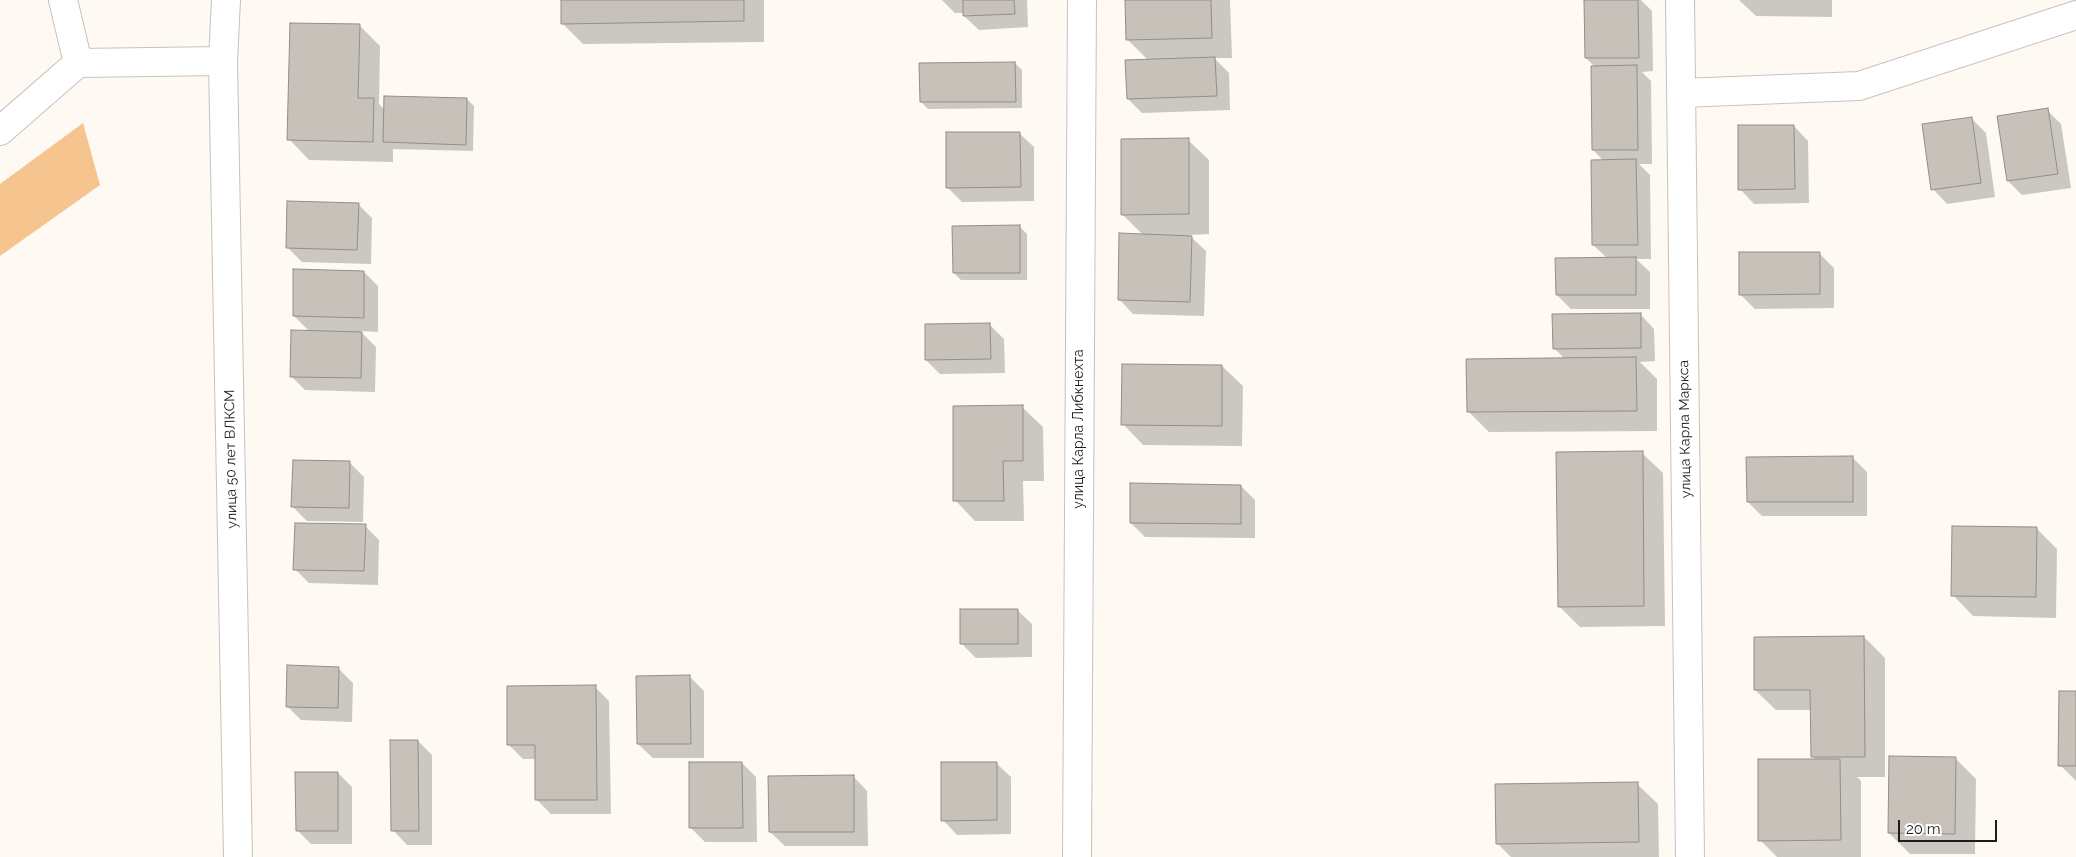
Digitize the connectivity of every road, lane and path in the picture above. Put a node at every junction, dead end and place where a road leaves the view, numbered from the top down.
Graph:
1 (63, 0) edge
2 (226, 0) edge
3 (1082, 0) edge
4 (1680, 0) edge
5 (2076, 15) edge
6 (224, 61) junction
7 (78, 63) junction
8 (1681, 93) junction
9 (0, 130) edge
10 (238, 857) edge
11 (1077, 857) edge
12 (1690, 857) edge

1 - 7 street
2 - 6 street, улица 50 лет ВЛКСМ
3 - 11 street, улица Карла Либкнехта
4 - 8 street, улица Карла Маркса
5 - 8 street
6 - 7 street
6 - 10 street, улица 50 лет ВЛКСМ
7 - 9 street
8 - 12 street, улица Карла Маркса

